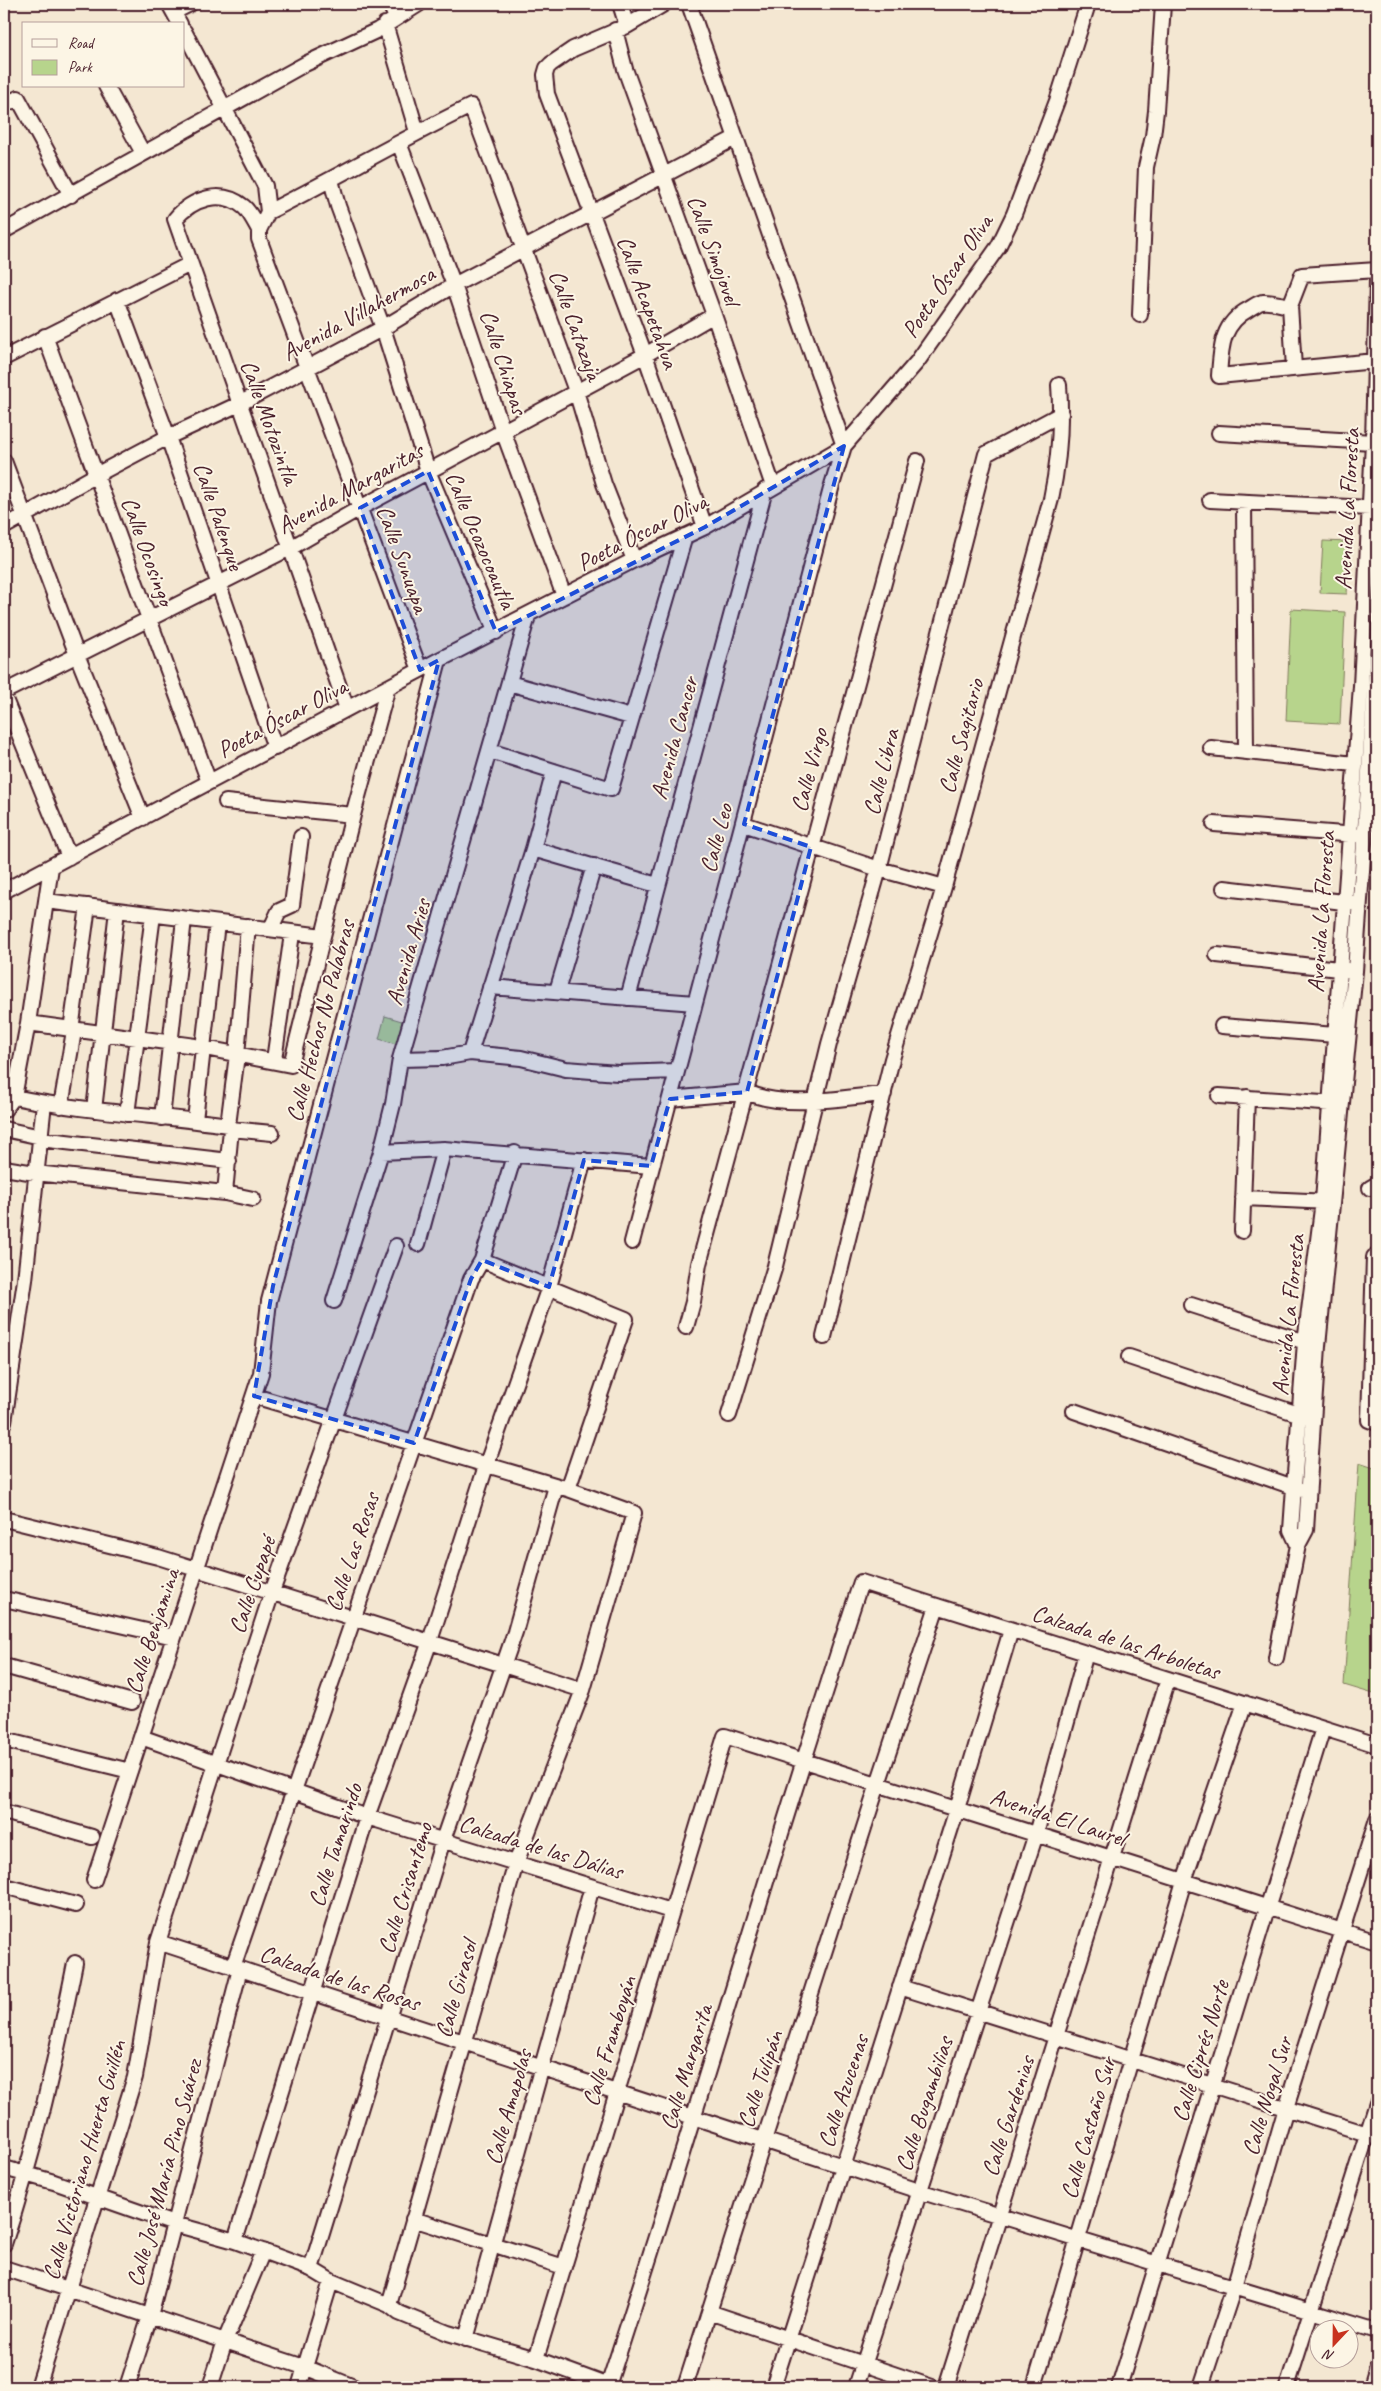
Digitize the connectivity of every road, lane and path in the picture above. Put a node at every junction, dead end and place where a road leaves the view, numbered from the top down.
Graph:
1 (190, 4) edge
2 (390, 4) edge
3 (419, 4) edge
4 (620, 4) edge
5 (664, 4) edge
6 (689, 4) edge
7 (1088, 4) edge
8 (1163, 4) edge
9 (174, 13) edge
10 (390, 21) junction
11 (621, 28) junction
12 (185, 33) edge
13 (107, 88) edge
14 (4, 105) edge
15 (225, 110) junction
16 (417, 132) junction
17 (735, 138) junction
18 (399, 143) junction
19 (143, 153) junction
20 (663, 174) junction
21 (331, 180) junction
22 (71, 196) junction
23 (268, 212) junction
24 (592, 213) junction
25 (5, 227) edge
26 (259, 234) junction
27 (524, 248) junction
28 (190, 264) junction
29 (1377, 270) edge
30 (1377, 280) edge
31 (454, 285) junction
32 (117, 300) junction
33 (1290, 306) junction
34 (714, 315) junction
35 (1140, 315) dead end
36 (383, 328) junction
37 (45, 336) junction
38 (644, 356) junction
39 (4, 358) edge
40 (1375, 362) junction
41 (307, 367) junction
42 (1294, 368) junction
43 (1059, 385) dead end
44 (576, 391) junction
45 (239, 404) junction
46 (1061, 414) junction
47 (503, 431) junction
48 (1219, 433) dead end
49 (168, 437) junction
50 (1374, 442) junction
51 (844, 446) junction
52 (917, 460) dead end
53 (4, 461) edge
54 (428, 471) junction
55 (96, 475) junction
56 (769, 488) junction
57 (1210, 500) dead end
58 (1244, 502) junction
59 (360, 508) junction
60 (1370, 508) junction
61 (25, 516) junction
62 (4, 527) edge
63 (704, 527) junction
64 (685, 536) junction
65 (292, 547) junction
66 (634, 560) junction
67 (218, 582) junction
68 (564, 596) junction
69 (528, 616) junction
70 (149, 619) junction
71 (496, 632) junction
72 (77, 655) junction
73 (1377, 658) edge
74 (440, 660) junction
75 (420, 670) junction
76 (509, 684) junction
77 (388, 688) junction
78 (4, 692) edge
79 (4, 697) edge
80 (347, 709) junction
81 (630, 717) junction
82 (275, 748) junction
83 (1211, 748) dead end
84 (1246, 750) junction
85 (490, 751) junction
86 (1354, 764) junction
87 (554, 771) junction
88 (209, 782) junction
89 (226, 802) dead end
90 (353, 815) junction
91 (143, 818) junction
92 (744, 824) junction
93 (1214, 824) dead end
94 (1348, 833) junction
95 (301, 837) dead end
96 (1364, 837) junction
97 (812, 847) junction
98 (533, 849) junction
99 (69, 857) junction
100 (594, 866) junction
101 (51, 867) junction
102 (879, 869) junction
103 (657, 885) junction
104 (944, 887) junction
105 (1224, 888) dead end
106 (4, 891) edge
107 (46, 901) junction
108 (1344, 903) junction
109 (1360, 904) junction
110 (88, 906) junction
111 (117, 910) junction
112 (153, 915) junction
113 (184, 919) junction
114 (217, 923) junction
115 (248, 926) junction
116 (271, 928) junction
117 (292, 934) junction
118 (323, 936) junction
119 (1218, 954) dead end
120 (1339, 969) junction
121 (1355, 971) junction
122 (490, 987) junction
123 (557, 991) junction
124 (628, 998) junction
125 (695, 1003) junction
126 (28, 1023) junction
127 (1222, 1026) dead end
128 (72, 1031) junction
129 (104, 1035) junction
130 (1335, 1035) junction
131 (136, 1039) junction
132 (1348, 1040) junction
133 (169, 1043) junction
134 (203, 1048) junction
135 (470, 1054) junction
136 (237, 1055) junction
137 (400, 1058) junction
138 (274, 1060) junction
139 (677, 1071) junction
140 (747, 1092) junction
141 (884, 1094) junction
142 (1219, 1096) dead end
143 (14, 1097) junction
144 (1247, 1097) junction
145 (670, 1099) junction
146 (815, 1099) junction
147 (44, 1103) junction
148 (1336, 1103) junction
149 (61, 1106) junction
150 (4, 1110) edge
151 (94, 1110) junction
152 (127, 1114) junction
153 (162, 1118) junction
154 (195, 1120) junction
155 (230, 1127) junction
156 (4, 1129) edge
157 (272, 1133) dead end
158 (40, 1138) junction
159 (444, 1149) junction
160 (381, 1152) junction
161 (515, 1153) junction
162 (584, 1160) junction
163 (229, 1161) junction
164 (651, 1166) junction
165 (4, 1168) edge
166 (35, 1174) junction
167 (225, 1193) junction
168 (1243, 1198) junction
169 (253, 1199) dead end
170 (1328, 1202) junction
171 (1242, 1231) dead end
172 (632, 1242) dead end
173 (418, 1244) dead end
174 (396, 1246) dead end
175 (1376, 1257) edge
176 (482, 1260) junction
177 (549, 1287) junction
178 (334, 1301) dead end
179 (1191, 1304) dead end
180 (686, 1327) dead end
181 (824, 1337) dead end
182 (1312, 1344) junction
183 (1129, 1357) dead end
184 (254, 1396) junction
185 (1074, 1411) dead end
186 (729, 1415) dead end
187 (1306, 1417) junction
188 (334, 1419) junction
189 (4, 1422) edge
190 (1377, 1423) edge
191 (414, 1443) junction
192 (486, 1466) junction
193 (562, 1487) junction
194 (1294, 1487) junction
195 (1308, 1492) junction
196 (4, 1519) edge
197 (1298, 1545) junction
198 (197, 1568) junction
199 (861, 1582) joint
200 (272, 1592) junction
201 (4, 1600) edge
202 (938, 1606) junction
203 (353, 1617) junction
204 (1011, 1630) junction
205 (174, 1637) junction
206 (429, 1644) junction
207 (1086, 1653) junction
208 (1276, 1658) dead end
209 (503, 1665) junction
210 (4, 1666) edge
211 (1168, 1679) junction
212 (583, 1690) junction
213 (132, 1702) dead end
214 (1245, 1704) junction
215 (1323, 1728) junction
216 (725, 1736) joint
217 (141, 1737) junction
218 (4, 1740) edge
219 (1377, 1746) edge
220 (802, 1760) junction
221 (216, 1764) junction
222 (130, 1771) junction
223 (878, 1784) junction
224 (293, 1790) junction
225 (957, 1809) junction
226 (4, 1812) edge
227 (367, 1817) junction
228 (1377, 1819) edge
229 (1036, 1834) junction
230 (92, 1837) dead end
231 (443, 1840) junction
232 (1113, 1858) junction
233 (516, 1863) junction
234 (94, 1880) dead end
235 (1184, 1881) junction
236 (4, 1886) edge
237 (592, 1887) junction
238 (76, 1905) dead end
239 (1268, 1908) junction
240 (672, 1911) junction
241 (1342, 1931) junction
242 (158, 1942) junction
243 (1377, 1942) edge
244 (76, 1963) dead end
245 (236, 1968) junction
246 (900, 1988) junction
247 (311, 1993) junction
248 (978, 2012) junction
249 (388, 2018) junction
250 (1057, 2036) junction
251 (464, 2042) junction
252 (1131, 2059) junction
253 (542, 2068) junction
254 (1213, 2085) junction
255 (617, 2093) junction
256 (1377, 2103) edge
257 (1286, 2108) junction
258 (694, 2118) junction
259 (1372, 2135) edge
260 (764, 2141) junction
261 (843, 2166) junction
262 (4, 2168) edge
263 (26, 2175) junction
264 (920, 2191) junction
265 (98, 2196) junction
266 (1000, 2216) junction
267 (413, 2219) junction
268 (174, 2224) junction
269 (1078, 2240) junction
270 (235, 2241) junction
271 (4, 2244) edge
272 (493, 2244) junction
273 (263, 2251) junction
274 (1158, 2264) junction
275 (564, 2266) junction
276 (4, 2268) edge
277 (311, 2269) junction
278 (331, 2281) junction
279 (1234, 2288) junction
280 (70, 2290) junction
281 (389, 2305) junction
282 (1312, 2311) junction
283 (709, 2312) junction
284 (150, 2316) junction
285 (1377, 2331) edge
286 (466, 2338) junction
287 (788, 2339) junction
288 (225, 2341) junction
289 (536, 2359) junction
290 (863, 2364) junction
291 (1377, 2367) edge
292 (307, 2368) junction
293 (610, 2386) edge
294 (38, 2387) edge
295 (127, 2387) edge
296 (210, 2387) edge
297 (299, 2387) edge
298 (354, 2387) edge
299 (685, 2387) edge
300 (773, 2387) edge
301 (856, 2387) edge
302 (932, 2387) edge
303 (946, 2387) edge
304 (1034, 2387) edge
305 (1120, 2387) edge
306 (1201, 2387) edge
307 (1287, 2387) edge
308 (1371, 2387) edge

1 - 9 street
2 - 10 street
3 - 10 street
4 - 11 street, Calle Simojovel
5 - 11 street
6 - 17 street
7 - 51 street, Poeta Óscar Oliva
8 - 35 street
10 - 15 street
10 - 16 street
11 - 20 street, Calle Simojovel
11 - 24 street, Calle Acapetahua
12 - 15 street
13 - 19 street
14 - 22 street
15 - 19 street
15 - 23 street
16 - 18 street
16 - 27 street, Calle Catazaja
17 - 20 street, Avenida Villahermosa
17 - 51 street
18 - 21 street
18 - 31 street, Calle Chiapas
19 - 22 street
20 - 24 street, Avenida Villahermosa
20 - 34 street, Calle Simojovel
21 - 23 street
21 - 36 street, Calle Ocozocoautla
22 - 25 street
23 - 26 street
24 - 27 street, Avenida Villahermosa
24 - 38 street, Calle Acapetahua
26 - 28 street, Calle Motozintla
26 - 41 street, Calle Sunuapa
27 - 31 street, Avenida Villahermosa
27 - 44 street, Calle Catazaja
28 - 32 street
28 - 45 street, Calle Motozintla
29 - 33 street
30 - 40 street, Avenida La Floresta
31 - 36 street, Avenida Villahermosa
31 - 47 street, Calle Chiapas
32 - 37 street
32 - 49 street, Calle Palenque
33 - 42 street
33 - 42 street
34 - 38 street, Avenida Margaritas
34 - 56 street, Calle Simojovel
36 - 41 street, Avenida Villahermosa
36 - 54 street, Calle Ocozocoautla
37 - 39 street
37 - 55 street, Calle Ocosingo
38 - 44 street, Avenida Margaritas
38 - 63 street, Calle Acapetahua
40 - 42 street
40 - 50 street, Avenida La Floresta
41 - 45 street, Avenida Villahermosa
41 - 59 street, Calle Sunuapa
43 - 46 street, Calle Sagitario
44 - 47 street, Avenida Margaritas
44 - 66 street, Calle Catazaja
45 - 49 street, Avenida Villahermosa
45 - 65 street, Calle Motozintla
46 - 102 street, Calle Libra
46 - 104 street, Calle Sagitario
47 - 54 street, Avenida Margaritas
47 - 68 street, Calle Chiapas
48 - 50 street
49 - 55 street, Avenida Villahermosa
49 - 67 street, Calle Palenque
50 - 60 street, Avenida La Floresta
51 - 56 street, Poeta Óscar Oliva
51 - 92 street, Calle Leo
52 - 97 street, Calle Virgo
53 - 61 street
54 - 59 street, Avenida Margaritas
54 - 71 street, Calle Ocozocoautla
55 - 61 street, Avenida Villahermosa
55 - 70 street, Calle Ocosingo
56 - 63 street, Poeta Óscar Oliva
56 - 103 street, Avenida Cancer
57 - 58 street
58 - 60 street
58 - 84 street
59 - 65 street, Avenida Margaritas
59 - 75 street, Calle Sunuapa
60 - 86 street, Avenida La Floresta
61 - 62 street, Avenida Villahermosa
61 - 72 street
63 - 64 street, Poeta Óscar Oliva
64 - 66 street, Poeta Óscar Oliva
64 - 81 street
65 - 67 street, Avenida Margaritas
65 - 80 street, Calle Motozintla
66 - 68 street, Poeta Óscar Oliva
67 - 70 street, Avenida Margaritas
67 - 82 street, Calle Palenque
68 - 69 street, Poeta Óscar Oliva
69 - 71 street, Poeta Óscar Oliva
69 - 76 street, Avenida Aries
70 - 72 street, Avenida Margaritas
70 - 88 street, Calle Ocosingo
71 - 74 street, Poeta Óscar Oliva
72 - 78 street, Avenida Margaritas
72 - 91 street
73 - 96 street, Avenida La Floresta
74 - 75 street, Poeta Óscar Oliva
74 - 184 street, Calle Hechos No Palabras
75 - 77 street, Poeta Óscar Oliva
76 - 81 street
76 - 85 street, Avenida Aries
77 - 80 street, Poeta Óscar Oliva
77 - 90 street
79 - 99 street
80 - 82 street, Poeta Óscar Oliva
81 - 87 street
82 - 88 street, Poeta Óscar Oliva
83 - 84 street
84 - 86 street
85 - 87 street
85 - 137 street, Avenida Aries
86 - 94 street, Avenida La Floresta
87 - 98 street
88 - 91 street, Poeta Óscar Oliva
89 - 90 street
90 - 118 street
91 - 99 street, Poeta Óscar Oliva
92 - 97 street
92 - 125 street, Calle Leo
93 - 94 street
94 - 96 street
94 - 108 street, Avenida La Floresta
95 - 116 street
96 - 109 street, Avenida La Floresta
97 - 102 street
97 - 140 street, Calle Virgo
98 - 100 street
98 - 122 street
99 - 101 street, Poeta Óscar Oliva
100 - 103 street
100 - 123 street
101 - 106 street, Poeta Óscar Oliva
101 - 107 street
102 - 104 street
102 - 146 street, Calle Libra
103 - 124 street, Avenida Cancer
104 - 141 street, Calle Sagitario
105 - 108 street
107 - 110 street
107 - 126 street
108 - 109 street
108 - 120 street, Avenida La Floresta
109 - 121 street, Avenida La Floresta
110 - 111 street
110 - 128 street
111 - 112 street
111 - 129 street
112 - 113 street
112 - 131 street
113 - 114 street
113 - 133 street
114 - 115 street
114 - 134 street
115 - 116 street
115 - 136 street
116 - 117 street
117 - 118 street
117 - 138 street
118 - 138 street
119 - 120 street
120 - 121 street
120 - 130 street, Avenida La Floresta
121 - 132 street, Avenida La Floresta
122 - 123 street
122 - 135 street
123 - 124 street
124 - 125 street
125 - 139 street, Calle Leo
126 - 128 street
126 - 143 street
127 - 130 street
128 - 129 street
128 - 149 street
129 - 131 street
129 - 151 street
130 - 132 street
130 - 148 street, Avenida La Floresta
131 - 133 street
131 - 152 street
132 - 148 street, Avenida La Floresta
133 - 134 street
133 - 153 street
134 - 136 street
134 - 154 street
135 - 137 street
135 - 139 street
136 - 138 street
136 - 155 street
137 - 160 street, Avenida Aries
139 - 145 street, Calle Leo
140 - 145 street
140 - 146 street
140 - 180 street, Calle Virgo
141 - 146 street
141 - 181 street, Calle Sagitario
142 - 144 street
143 - 147 street
143 - 150 street
144 - 148 street
144 - 168 street
145 - 164 street, Calle Leo
146 - 186 street, Calle Libra
147 - 149 street
147 - 158 street
148 - 170 street, Avenida La Floresta
149 - 151 street
151 - 152 street
152 - 153 street
153 - 154 street
154 - 155 street
155 - 157 street
155 - 163 street
156 - 158 street
158 - 163 street
158 - 166 street
159 - 160 street
159 - 161 street
159 - 173 street
160 - 178 street, Avenida Aries
161 - 162 street
161 - 176 street, Calle Las Rosas
162 - 164 street
162 - 177 street, Calle Tamarindo
163 - 167 street
164 - 172 street, Calle Leo
165 - 166 street
166 - 167 street
166 - 189 street
167 - 169 street
168 - 170 street
168 - 171 street
170 - 182 street, Avenida La Floresta
174 - 188 street, Calle Cupapé
175 - 190 street
176 - 177 street
176 - 191 street, Calle Las Rosas
177 - 192 street, Calle Tamarindo
177 - 193 street, Calle Crisantemo
179 - 182 street
182 - 187 street, Avenida La Floresta
183 - 187 street
184 - 188 street
184 - 198 street, Calle Benjamina
185 - 194 street
187 - 194 street, Avenida La Floresta
187 - 195 street, Avenida La Floresta
188 - 191 street
188 - 200 street, Calle Cupapé
191 - 192 street
191 - 203 street, Calle Las Rosas
192 - 193 street
192 - 206 street, Calle Tamarindo
193 - 209 street, Calle Crisantemo
193 - 212 street, Calle Girasol
194 - 195 street
194 - 197 street, Avenida La Floresta
195 - 197 street, Avenida La Floresta
196 - 198 street
197 - 208 street, Avenida La Floresta
198 - 200 street
198 - 205 street, Calle Benjamina
199 - 202 street, Calzada de las Arboletas
199 - 220 street, Calle Margarita
200 - 203 street
200 - 221 street, Calle Cupapé
201 - 205 street
202 - 204 street, Calzada de las Arboletas
202 - 223 street, Calle Tulipán
203 - 206 street
203 - 224 street, Calle Las Rosas
204 - 207 street, Calzada de las Arboletas
204 - 225 street, Calle Azucenas
205 - 217 street, Calle Benjamina
206 - 209 street
206 - 227 street, Calle Tamarindo
207 - 211 street, Calzada de las Arboletas
207 - 229 street, Calle Bugambilias
209 - 212 street
209 - 231 street, Calle Crisantemo
210 - 213 street
211 - 214 street, Calzada de las Arboletas
211 - 232 street, Calle Gardenias
212 - 233 street, Calle Girasol
214 - 215 street, Calzada de las Arboletas
214 - 235 street, Calle Castaño Sur
215 - 219 street, Calzada de las Arboletas
215 - 239 street, Calle Ciprés Norte
216 - 220 street, Avenida El Laurel
216 - 240 street, Calle Framboyán
217 - 221 street, Calzada de las Dálias
217 - 222 street, Calle Benjamina
218 - 222 street
220 - 223 street, Avenida El Laurel
220 - 258 street, Calle Margarita
221 - 224 street, Calzada de las Dálias
221 - 242 street, Calle Cupapé
222 - 234 street, Calle Benjamina
223 - 225 street, Avenida El Laurel
223 - 260 street, Calle Tulipán
224 - 227 street, Calzada de las Dálias
224 - 245 street, Calle Las Rosas
225 - 229 street, Avenida El Laurel
225 - 246 street, Calle Azucenas
226 - 230 street
227 - 231 street, Calzada de las Dálias
227 - 247 street, Calle Tamarindo
228 - 241 street, Calle Nogal Sur
229 - 232 street, Avenida El Laurel
229 - 248 street, Calle Bugambilias
231 - 233 street, Calzada de las Dálias
231 - 249 street, Calle Crisantemo
232 - 235 street, Avenida El Laurel
232 - 250 street, Calle Gardenias
233 - 237 street, Calzada de las Dálias
233 - 251 street, Calle Girasol
235 - 239 street, Avenida El Laurel
235 - 252 street, Calle Castaño Sur
236 - 238 street
237 - 240 street, Calzada de las Dálias
237 - 253 street, Calle Amapolas
239 - 241 street, Avenida El Laurel
239 - 254 street, Calle Ciprés Norte
240 - 255 street, Calle Framboyán
241 - 243 street, Avenida El Laurel
241 - 257 street, Calle Nogal Sur
242 - 245 street, Calzada de las Rosas
242 - 265 street, Calle Victoriano Huerta Guillén
244 - 263 street
245 - 247 street, Calzada de las Rosas
245 - 268 street, Calle José María Pino Suárez
246 - 248 street
246 - 261 street, Calle Azucenas
247 - 249 street, Calzada de las Rosas
247 - 270 street, Calle Tamarindo
248 - 250 street
248 - 264 street, Calle Bugambilias
249 - 251 street, Calzada de las Rosas
249 - 277 street, Calle Crisantemo
250 - 252 street
250 - 266 street, Calle Gardenias
251 - 253 street, Calzada de las Rosas
251 - 267 street, Calle Girasol
252 - 254 street
252 - 269 street, Calle Castaño Sur
253 - 255 street, Calzada de las Rosas
253 - 272 street, Calle Amapolas
254 - 257 street
254 - 274 street, Calle Ciprés Norte
255 - 258 street, Calzada de las Rosas
255 - 275 street, Calle Framboyán
256 - 259 street
257 - 259 street
257 - 279 street, Calle Nogal Sur
258 - 260 street, Calzada de las Rosas
258 - 293 street, Calle Margarita
259 - 282 street
260 - 261 street, Calzada de las Rosas
260 - 283 street, Calle Tulipán
261 - 264 street, Calzada de las Rosas
261 - 287 street, Calle Azucenas
262 - 263 street
263 - 265 street
263 - 271 street
264 - 266 street, Calzada de las Rosas
264 - 290 street, Calle Bugambilias
265 - 268 street
265 - 280 street, Calle Victoriano Huerta Guillén
266 - 269 street, Calzada de las Rosas
266 - 303 street, Calle Gardenias
267 - 272 street
267 - 281 street, Calle Girasol
268 - 270 street
268 - 284 street, Calle José María Pino Suárez
269 - 274 street, Calzada de las Rosas
269 - 304 street, Calle Castaño Sur
270 - 273 street
272 - 275 street
272 - 286 street, Calle Amapolas
273 - 277 street
273 - 288 street
274 - 279 street, Calzada de las Rosas
274 - 305 street, Calle Ciprés Norte
275 - 289 street, Calle Framboyán
276 - 280 street
277 - 278 street
278 - 281 street
278 - 292 street
279 - 282 street, Calzada de las Rosas
279 - 306 street, Calle Nogal Sur
280 - 284 street
280 - 294 street, Calle Victoriano Huerta Guillén
281 - 286 street
282 - 285 street, Calzada de las Rosas
282 - 307 street
283 - 287 street
283 - 299 street, Calle Tulipán
284 - 288 street
284 - 295 street, Calle José María Pino Suárez
286 - 289 street
287 - 290 street
287 - 300 street, Calle Azucenas
288 - 292 street
288 - 296 street
289 - 293 street
290 - 301 street, Calle Bugambilias
290 - 302 street
291 - 308 street
292 - 297 street
292 - 298 street

